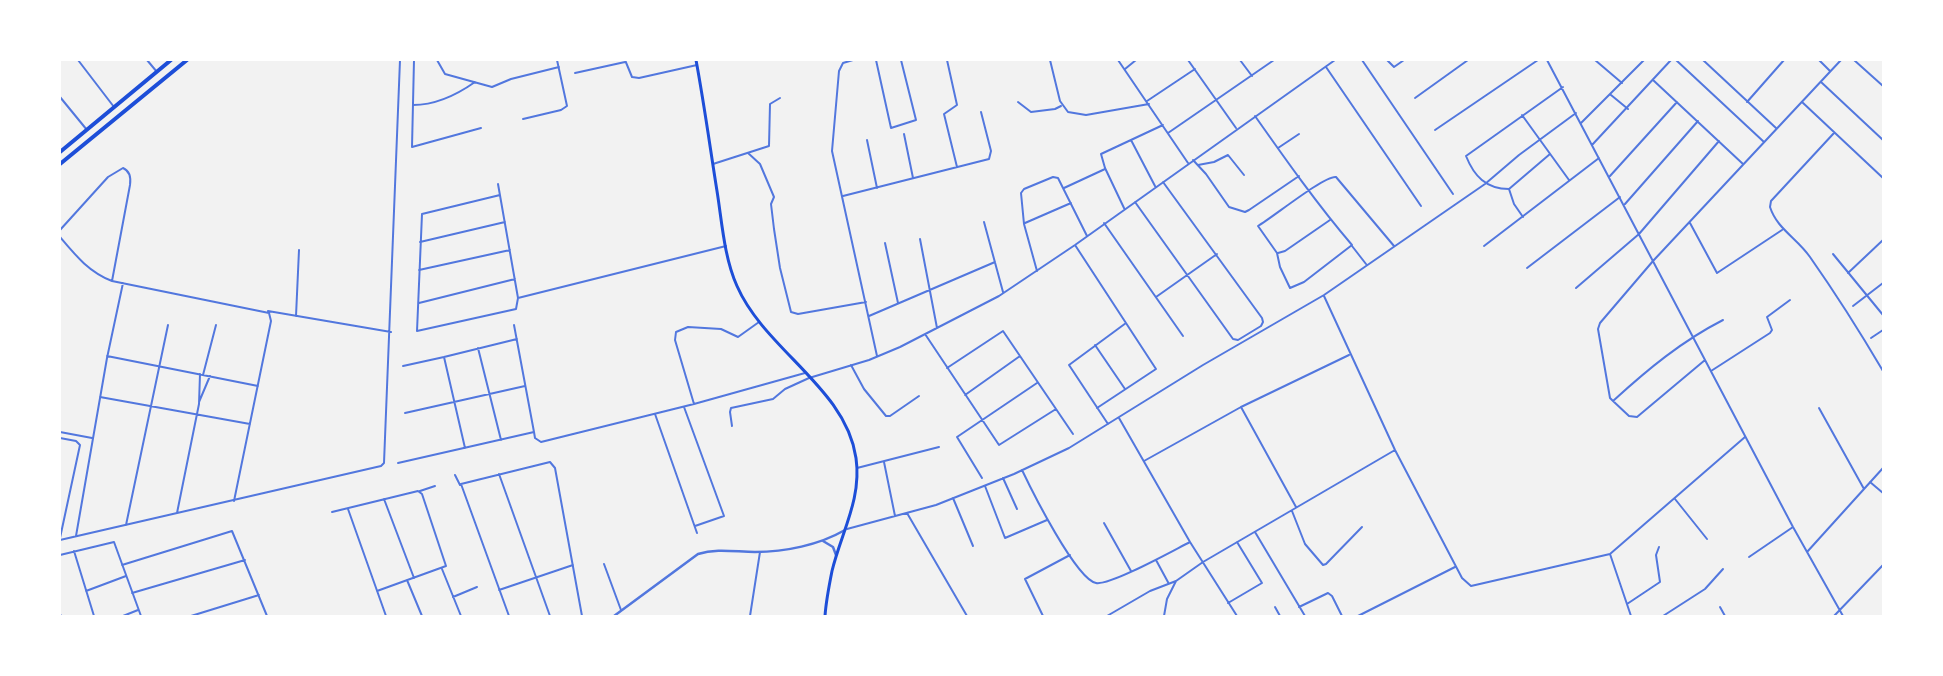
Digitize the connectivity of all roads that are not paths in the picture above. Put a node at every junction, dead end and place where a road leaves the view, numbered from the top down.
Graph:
1 (78, 60) edge
2 (147, 60) edge
3 (171, 60) edge
4 (187, 60) edge
5 (400, 60) edge
6 (414, 60) edge
7 (437, 60) edge
8 (558, 60) edge
9 (696, 60) edge
10 (853, 60) edge
11 (876, 60) edge
12 (901, 60) edge
13 (947, 60) edge
14 (1050, 60) edge
15 (1118, 60) edge
16 (1136, 60) edge
17 (1188, 60) edge
18 (1240, 60) edge
19 (1274, 60) edge
20 (1335, 60) edge
21 (1362, 60) edge
22 (1387, 60) edge
23 (1404, 60) edge
24 (1468, 60) edge
25 (1538, 60) edge
26 (1547, 60) edge
27 (1596, 60) edge
28 (1644, 60) edge
29 (1671, 60) edge
30 (1676, 60) edge
31 (1703, 60) edge
32 (1784, 60) edge
33 (1819, 60) edge
34 (1841, 60) edge
35 (1854, 60) edge
36 (625, 61) edge
37 (697, 65) junction
38 (559, 67) junction
39 (1326, 67) junction
40 (1125, 69) junction
41 (1195, 70) junction
42 (157, 72) junction
43 (1830, 72) junction
44 (575, 73) dead end
45 (1252, 76) junction
46 (1653, 80) junction
47 (476, 82) junction
48 (1821, 82) junction
49 (1622, 83) junction
50 (1883, 86) edge
51 (1563, 87) junction
52 (1611, 94) junction
53 (60, 96) edge
54 (780, 98) dead end
55 (1415, 98) dead end
56 (1217, 100) junction
57 (1147, 101) junction
58 (1018, 102) dead end
59 (1677, 102) junction
60 (1747, 102) junction
61 (1802, 102) junction
62 (1149, 104) junction
63 (413, 105) junction
64 (1062, 106) junction
65 (114, 107) junction
66 (1628, 109) junction
67 (981, 112) dead end
68 (1576, 113) junction
69 (1522, 115) junction
70 (1255, 116) junction
71 (523, 119) dead end
72 (1698, 121) junction
73 (1582, 124) junction
74 (1163, 125) junction
75 (481, 128) dead end
76 (1236, 128) junction
77 (1776, 128) junction
78 (87, 130) junction
79 (1435, 130) dead end
80 (1168, 133) junction
81 (1834, 133) junction
82 (904, 134) dead end
83 (1300, 134) dead end
84 (1539, 139) junction
85 (867, 140) dead end
86 (1131, 140) junction
87 (1883, 140) edge
88 (1719, 141) junction
89 (1764, 142) junction
90 (1592, 145) junction
91 (1278, 148) junction
92 (60, 152) edge
93 (748, 153) junction
94 (1550, 154) junction
95 (1599, 158) junction
96 (1192, 160) junction
97 (1188, 163) junction
98 (60, 164) edge
99 (713, 164) junction
100 (1743, 164) junction
101 (1198, 165) junction
102 (957, 168) junction
103 (1105, 168) junction
104 (1244, 175) dead end
105 (1299, 176) junction
106 (1609, 176) junction
107 (913, 178) junction
108 (1883, 178) edge
109 (1569, 180) junction
110 (1163, 182) junction
111 (498, 184) dead end
112 (1484, 184) junction
113 (1156, 187) junction
114 (877, 188) junction
115 (1064, 188) junction
116 (1509, 189) junction
117 (1310, 191) junction
118 (500, 194) junction
119 (1454, 194) dead end
120 (842, 196) junction
121 (1620, 197) junction
122 (1135, 202) junction
123 (1071, 204) junction
124 (1625, 205) junction
125 (1421, 206) dead end
126 (1124, 209) junction
127 (1523, 216) junction
128 (1330, 220) junction
129 (505, 222) junction
130 (984, 222) dead end
131 (1689, 222) junction
132 (1104, 223) junction
133 (1024, 224) junction
134 (60, 230) edge
135 (1782, 230) junction
136 (1639, 234) junction
137 (1087, 236) junction
138 (60, 237) edge
139 (920, 239) dead end
140 (1883, 240) edge
141 (420, 242) junction
142 (885, 243) dead end
143 (1076, 245) junction
144 (726, 246) junction
145 (1352, 246) junction
146 (1394, 246) junction
147 (1484, 246) dead end
148 (299, 250) dead end
149 (510, 250) junction
150 (1277, 253) junction
151 (1217, 254) junction
152 (1833, 254) dead end
153 (1652, 261) junction
154 (995, 262) junction
155 (1366, 264) junction
156 (1527, 268) dead end
157 (1037, 270) junction
158 (419, 271) junction
159 (1848, 273) junction
160 (1187, 275) junction
161 (515, 279) junction
162 (112, 281) junction
163 (123, 283) junction
164 (1883, 283) edge
165 (1576, 288) dead end
166 (929, 290) junction
167 (1003, 293) junction
168 (1324, 295) junction
169 (1868, 296) junction
170 (1156, 297) junction
171 (518, 298) junction
172 (1790, 300) dead end
173 (866, 302) junction
174 (418, 303) junction
175 (898, 303) junction
176 (1853, 306) dead end
177 (266, 311) junction
178 (1883, 315) edge
179 (296, 316) junction
180 (869, 316) junction
181 (1723, 320) dead end
182 (759, 322) junction
183 (1126, 323) junction
184 (168, 325) dead end
185 (216, 325) dead end
186 (514, 325) dead end
187 (937, 328) junction
188 (1883, 330) edge
189 (391, 332) junction
190 (925, 334) junction
191 (1693, 335) junction
192 (1183, 336) dead end
193 (1871, 338) dead end
194 (517, 339) junction
195 (1095, 346) junction
196 (478, 348) junction
197 (1350, 355) junction
198 (107, 356) junction
199 (444, 356) junction
200 (1020, 356) junction
201 (877, 357) junction
202 (1706, 360) junction
203 (851, 365) junction
204 (160, 366) junction
205 (403, 366) dead end
206 (946, 369) junction
207 (1711, 371) junction
208 (1883, 371) edge
209 (805, 373) junction
210 (200, 374) junction
211 (203, 375) junction
212 (210, 376) junction
213 (809, 378) junction
214 (1038, 382) junction
215 (258, 386) junction
216 (525, 386) junction
217 (1125, 390) junction
218 (490, 394) junction
219 (964, 395) junction
220 (919, 396) dead end
221 (100, 397) junction
222 (1613, 401) junction
223 (454, 402) junction
224 (198, 404) junction
225 (694, 404) junction
226 (151, 406) junction
227 (684, 406) junction
228 (1241, 407) junction
229 (1097, 408) junction
230 (1819, 408) dead end
231 (1056, 409) junction
232 (405, 413) dead end
233 (655, 414) junction
234 (196, 415) junction
235 (1119, 418) junction
236 (981, 420) junction
237 (250, 424) junction
238 (1108, 424) junction
239 (732, 426) dead end
240 (60, 432) edge
241 (534, 432) junction
242 (1073, 434) dead end
243 (60, 438) edge
244 (92, 438) junction
245 (1745, 438) junction
246 (501, 440) junction
247 (939, 447) dead end
248 (465, 448) junction
249 (1396, 450) junction
250 (1144, 461) junction
251 (884, 462) junction
252 (398, 463) dead end
253 (857, 468) junction
254 (1883, 468) edge
255 (1022, 470) junction
256 (499, 474) junction
257 (455, 475) dead end
258 (982, 478) dead end
259 (1003, 478) junction
260 (1870, 482) junction
261 (435, 486) dead end
262 (985, 486) junction
263 (461, 487) junction
264 (1864, 489) junction
265 (418, 491) junction
266 (1883, 493) edge
267 (952, 498) junction
268 (384, 499) junction
269 (1675, 499) junction
270 (234, 501) junction
271 (1297, 508) junction
272 (348, 509) junction
273 (1017, 509) dead end
274 (1292, 511) junction
275 (332, 512) dead end
276 (177, 513) junction
277 (906, 513) junction
278 (60, 516) edge
279 (896, 516) junction
280 (65, 517) junction
281 (1048, 520) junction
282 (1104, 523) dead end
283 (126, 525) junction
284 (695, 526) junction
285 (1792, 527) junction
286 (1362, 528) dead end
287 (847, 529) junction
288 (1255, 532) junction
289 (697, 533) dead end
290 (76, 536) junction
291 (60, 539) edge
292 (1707, 539) dead end
293 (823, 541) junction
294 (1190, 542) junction
295 (1237, 542) junction
296 (973, 546) dead end
297 (1659, 547) dead end
298 (74, 551) junction
299 (760, 552) junction
300 (1807, 552) junction
301 (60, 554) edge
302 (1610, 554) junction
303 (1070, 555) junction
304 (1749, 557) dead end
305 (837, 558) junction
306 (1155, 559) junction
307 (245, 560) junction
308 (1203, 562) junction
309 (604, 564) dead end
310 (122, 565) junction
311 (573, 565) junction
312 (1883, 565) edge
313 (1455, 567) junction
314 (442, 569) junction
315 (1723, 569) dead end
316 (1131, 571) junction
317 (126, 576) junction
318 (414, 578) junction
319 (536, 578) junction
320 (407, 580) junction
321 (1176, 581) junction
322 (1169, 584) junction
323 (477, 587) dead end
324 (86, 590) junction
325 (498, 590) junction
326 (377, 591) junction
327 (132, 593) junction
328 (259, 595) junction
329 (453, 597) junction
330 (1228, 603) junction
331 (1627, 604) junction
332 (1275, 607) dead end
333 (1299, 607) junction
334 (1720, 607) dead end
335 (138, 610) junction
336 (621, 610) junction
337 (1840, 612) junction
338 (94, 616) edge
339 (123, 616) edge
340 (141, 616) edge
341 (191, 616) edge
342 (267, 616) edge
343 (386, 616) edge
344 (422, 616) edge
345 (461, 616) edge
346 (509, 616) edge
347 (550, 616) edge
348 (582, 616) edge
349 (614, 616) edge
350 (750, 616) edge
351 (825, 616) edge
352 (967, 616) edge
353 (1043, 616) edge
354 (1107, 616) edge
355 (1164, 616) edge
356 (1236, 616) edge
357 (1280, 616) edge
358 (1304, 616) edge
359 (1342, 616) edge
360 (1358, 616) edge
361 (1631, 616) edge
362 (1663, 616) edge
363 (1725, 616) edge
364 (1834, 616) edge
365 (1843, 616) edge

1 - 65 street
2 - 42 street
3 - 42 highway
4 - 98 highway
5 - 189 street
6 - 63 street
7 - 47 street
8 - 38 street
9 - 37 main road
10 - 120 street
11 - 12 street
13 - 102 street
14 - 64 street
15 - 40 street
16 - 40 street
17 - 41 street
18 - 45 street
19 - 45 street
20 - 39 street
21 - 119 street
22 - 23 street
24 - 55 street
25 - 79 street
26 - 51 street
27 - 49 street
28 - 49 street
29 - 46 street
30 - 89 street
31 - 60 street
32 - 60 street
33 - 43 street
34 - 43 street
35 - 50 street
36 - 37 street
36 - 44 street
37 - 99 main road
38 - 47 street
38 - 71 street
39 - 70 street
39 - 125 street
40 - 57 street
41 - 56 street
41 - 57 street
42 - 65 highway
43 - 48 street
45 - 56 street
46 - 59 street
46 - 66 street
47 - 63 street
48 - 61 street
48 - 87 street
49 - 52 street
51 - 68 street
51 - 69 street
52 - 66 street
52 - 73 street
53 - 78 street
54 - 93 street
56 - 76 street
56 - 80 street
57 - 62 street
58 - 64 street
59 - 72 street
59 - 106 street
60 - 77 street
61 - 77 street
61 - 81 street
62 - 64 street
62 - 74 street
63 - 75 street
65 - 78 highway
66 - 90 street
67 - 102 street
68 - 73 street
68 - 84 street
69 - 84 street
69 - 112 street
70 - 76 street
70 - 91 street
72 - 88 street
72 - 124 street
73 - 90 street
74 - 80 street
74 - 86 street
76 - 96 street
77 - 89 street
78 - 92 highway
80 - 97 street
81 - 108 street
81 - 135 street
82 - 107 street
83 - 91 street
84 - 94 street
84 - 112 street
85 - 114 street
86 - 103 street
86 - 113 street
88 - 100 street
88 - 136 street
89 - 100 street
90 - 95 street
91 - 105 street
93 - 99 street
93 - 173 street
94 - 109 street
94 - 116 street
95 - 106 street
95 - 109 street
96 - 97 street
96 - 101 street
97 - 110 street
99 - 144 main road
100 - 131 street
101 - 104 street
101 - 105 street
102 - 107 street
103 - 115 street
103 - 126 street
105 - 117 street
106 - 121 street
107 - 114 street
109 - 127 street
110 - 113 street
110 - 151 street
111 - 118 street
112 - 116 street
112 - 146 street
113 - 122 street
114 - 120 street
115 - 123 street
115 - 133 street
116 - 127 street
117 - 128 street
117 - 146 street
117 - 150 street
118 - 129 street
118 - 141 street
120 - 173 street
121 - 124 street
121 - 156 street
122 - 126 street
122 - 160 street
123 - 133 street
123 - 137 street
124 - 136 street
126 - 132 street
127 - 147 street
128 - 145 street
128 - 150 street
129 - 141 street
129 - 149 street
130 - 154 street
131 - 135 street
131 - 153 street
132 - 137 street
132 - 170 street
133 - 157 street
134 - 162 street
135 - 208 street
136 - 153 street
136 - 165 street
137 - 143 street
138 - 162 street
139 - 166 street
140 - 159 street
141 - 158 street
142 - 175 street
143 - 157 street
143 - 183 street
144 - 171 street
144 - 182 main road
145 - 150 street
145 - 155 street
146 - 155 street
148 - 179 street
149 - 158 street
149 - 161 street
151 - 160 street
151 - 160 street
152 - 159 street
153 - 191 street
153 - 222 street
154 - 166 street
154 - 167 street
155 - 168 street
157 - 167 street
158 - 174 street
159 - 169 street
160 - 170 street
161 - 171 street
161 - 174 street
162 - 163 street
163 - 177 street
163 - 198 street
164 - 169 street
166 - 175 street
166 - 187 street
167 - 187 street
168 - 197 street
168 - 235 street
169 - 176 street
169 - 178 street
170 - 192 street
171 - 174 street
172 - 207 street
173 - 180 street
175 - 180 street
177 - 179 street
177 - 215 street
179 - 189 street
180 - 201 street
181 - 191 street
182 - 209 main road
182 - 225 street
183 - 195 street
183 - 217 street
184 - 204 street
185 - 211 street
186 - 194 street
187 - 190 street
188 - 193 street
189 - 270 street
190 - 201 street
190 - 206 street
191 - 202 street
191 - 222 street
194 - 196 street
194 - 216 street
195 - 217 street
195 - 229 street
196 - 199 street
196 - 218 street
197 - 228 street
197 - 249 street
198 - 204 street
198 - 221 street
199 - 205 street
199 - 223 street
200 - 206 street
200 - 214 street
200 - 219 street
201 - 203 street
202 - 207 street
202 - 222 street
203 - 213 street
203 - 220 street
204 - 210 street
204 - 226 street
206 - 219 street
207 - 245 street
209 - 213 main road
209 - 225 street
210 - 211 street
210 - 224 street
211 - 212 street
212 - 215 street
212 - 224 street
213 - 239 street
213 - 253 main road
214 - 231 street
214 - 236 street
215 - 237 street
216 - 218 street
216 - 241 street
217 - 229 street
218 - 223 street
218 - 246 street
219 - 236 street
221 - 226 street
221 - 244 street
223 - 232 street
223 - 248 street
224 - 234 street
225 - 227 street
226 - 234 street
226 - 283 street
227 - 233 street
227 - 284 street
228 - 250 street
228 - 271 street
229 - 238 street
230 - 264 street
231 - 236 street
231 - 242 street
233 - 241 street
233 - 284 street
234 - 237 street
234 - 276 street
235 - 238 street
235 - 250 street
236 - 258 street
237 - 270 street
238 - 255 street
240 - 244 street
241 - 246 street
243 - 280 street
244 - 290 street
245 - 269 street
245 - 285 street
246 - 248 street
247 - 251 street
248 - 252 street
249 - 271 street
249 - 313 street
250 - 294 street
251 - 253 street
251 - 279 street
253 - 287 main road
254 - 260 street
255 - 259 street
255 - 281 street
256 - 263 street
256 - 311 street
256 - 319 street
257 - 263 street
259 - 262 street
259 - 273 street
260 - 264 street
260 - 266 street
261 - 265 street
262 - 267 street
262 - 281 street
263 - 325 street
264 - 300 street
265 - 268 street
265 - 314 street
267 - 277 street
267 - 296 street
268 - 272 street
268 - 318 street
269 - 292 street
269 - 302 street
270 - 276 street
271 - 274 street
272 - 275 street
272 - 326 street
274 - 286 street
274 - 288 street
276 - 283 street
277 - 279 street
277 - 352 street
278 - 280 street
279 - 287 street
280 - 291 street
281 - 303 street
282 - 316 street
283 - 290 street
284 - 289 street
285 - 300 street
285 - 304 street
287 - 293 street
287 - 305 main road
288 - 295 street
288 - 333 street
290 - 291 street
293 - 299 street
293 - 305 street
294 - 306 street
294 - 308 street
295 - 308 street
295 - 330 street
297 - 331 street
298 - 301 street
298 - 310 street
298 - 324 street
299 - 336 street
299 - 350 street
300 - 337 street
302 - 313 street
302 - 331 street
303 - 316 street
303 - 353 street
305 - 351 main road
306 - 316 street
306 - 322 street
307 - 310 street
307 - 327 street
307 - 328 street
308 - 321 street
308 - 330 street
309 - 336 street
310 - 317 street
311 - 319 street
311 - 348 street
312 - 337 street
313 - 360 street
314 - 318 street
314 - 329 street
315 - 362 street
317 - 324 street
317 - 327 street
318 - 320 street
319 - 325 street
319 - 347 street
320 - 326 street
320 - 344 street
321 - 322 street
321 - 355 street
322 - 354 street
323 - 329 street
324 - 338 street
325 - 346 street
326 - 343 street
327 - 335 street
328 - 341 street
328 - 342 street
329 - 345 street
330 - 356 street
331 - 361 street
332 - 357 street
333 - 358 street
333 - 359 street
334 - 363 street
335 - 339 street
335 - 340 street
336 - 349 street
337 - 364 street
337 - 365 street

